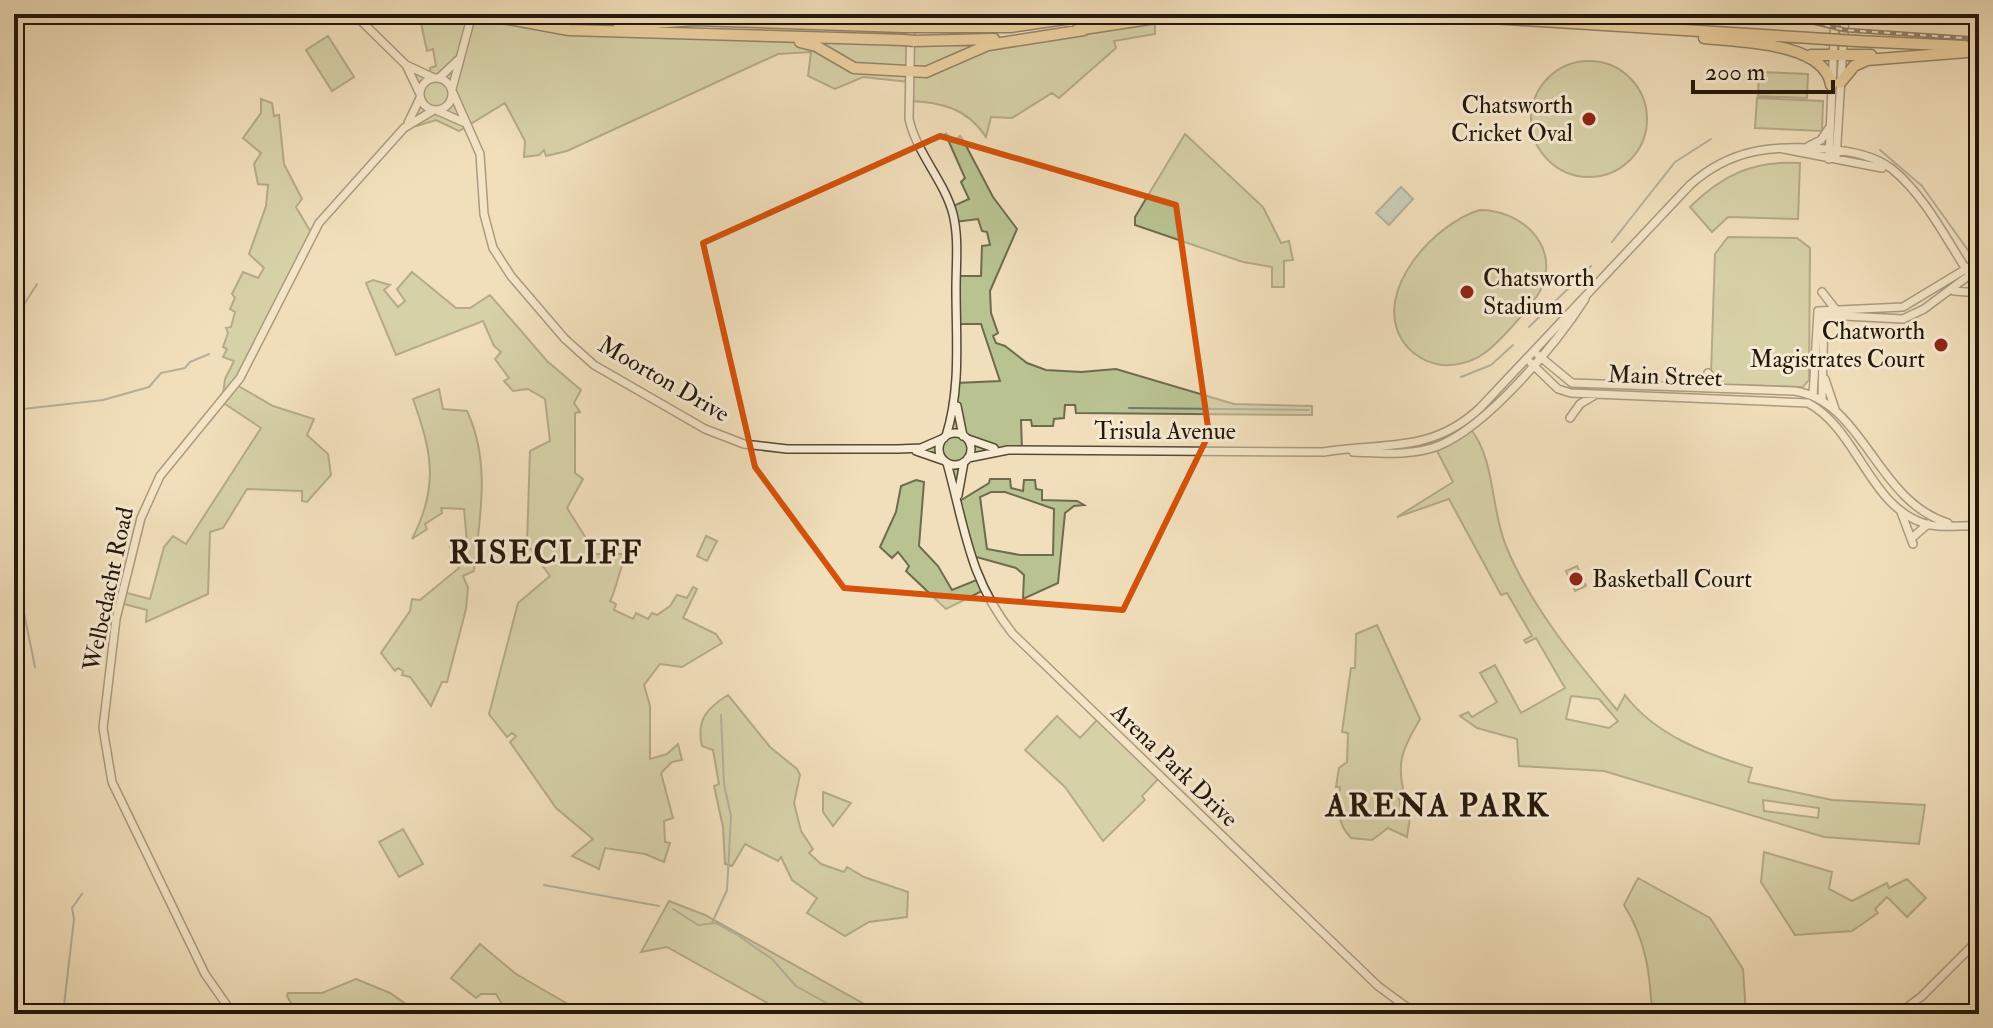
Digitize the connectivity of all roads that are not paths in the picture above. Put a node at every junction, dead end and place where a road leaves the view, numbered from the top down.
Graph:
1 (354, 14) edge
2 (472, 14) edge
3 (481, 14) edge
4 (841, 14) edge
5 (911, 14) edge
6 (958, 14) edge
7 (1099, 14) edge
8 (1182, 14) edge
9 (1428, 14) edge
10 (1835, 14) edge
11 (1845, 14) edge
12 (1885, 14) edge
13 (1069, 19) junction
14 (1979, 19) edge
15 (754, 21) junction
16 (1619, 26) junction
17 (561, 28) junction
18 (1084, 30) junction
19 (910, 34) junction
20 (753, 35) junction
21 (1979, 49) edge
22 (1924, 54) junction
23 (1809, 55) junction
24 (1838, 56) junction
25 (459, 58) junction
26 (406, 65) junction
27 (909, 72) junction
28 (437, 78) junction
29 (1836, 84) junction
30 (452, 91) junction
31 (420, 96) junction
32 (435, 110) junction
33 (465, 124) junction
34 (1838, 126) junction
35 (404, 128) junction
36 (1829, 128) junction
37 (1769, 147) junction
38 (1803, 147) junction
39 (1857, 153) junction
40 (1833, 154) junction
41 (1901, 179) junction
42 (1979, 261) edge
43 (1979, 268) edge
44 (1968, 273) junction
45 (1951, 291) junction
46 (1979, 291) edge
47 (1822, 292) dead end
48 (1836, 310) junction
49 (1822, 313) junction
50 (1847, 318) junction
51 (1824, 333) junction
52 (1537, 354) junction
53 (1530, 362) junction
54 (1823, 369) junction
55 (1708, 373) dead end
56 (956, 388) junction
57 (1718, 388) junction
58 (1597, 393) junction
59 (1813, 395) junction
60 (1822, 399) junction
61 (1814, 407) junction
62 (1835, 409) junction
63 (1822, 412) junction
64 (1570, 418) dead end
65 (945, 437) junction
66 (965, 437) junction
67 (898, 449) junction
68 (1008, 450) junction
69 (966, 460) junction
70 (945, 461) junction
71 (957, 509) junction
72 (1901, 511) junction
73 (1928, 524) junction
74 (1954, 525) junction
75 (1979, 526) edge
76 (1979, 939) edge
77 (233, 1014) edge
78 (1416, 1014) edge
79 (1898, 1014) edge

1 - 26 street
2 - 25 street
3 - 17 highway
4 - 15 highway
5 - 19 street, Arena Park Drive
6 - 13 highway
7 - 13 highway
8 - 18 highway
9 - 16 highway
10 - 24 street
11 - 24 street
12 - 14 highway
13 - 19 highway
15 - 17 highway
15 - 19 highway
16 - 21 highway, bridge
16 - 23 highway
17 - 20 highway
18 - 19 highway
18 - 27 highway
19 - 20 highway
19 - 27 street, Arena Park Drive
20 - 27 highway
21 - 22 highway
22 - 24 highway
22 - 29 highway
23 - 24 highway
23 - 29 highway
24 - 29 street
25 - 28 street
25 - 30 street
26 - 28 street
26 - 31 street
27 - 56 street, Arena Park Drive
28 - 30 street
28 - 31 street
29 - 34 street
29 - 36 street
30 - 32 street
30 - 33 street, Moorton Drive
31 - 32 street
31 - 35 street, Welbedacht Road
32 - 33 street
32 - 35 street, Welbedacht Road
33 - 67 street, Moorton Drive
34 - 39 street
34 - 40 street
35 - 77 street, Welbedacht Road
36 - 38 street
36 - 40 street
37 - 38 street
37 - 40 street
37 - 52 street, Trisula Avenue
38 - 40 street
39 - 40 street
39 - 41 street
40 - 41 street
41 - 44 street
42 - 44 street
43 - 44 street
44 - 45 street
44 - 46 street
44 - 48 street
45 - 46 street
45 - 50 street
47 - 48 street
48 - 49 street
49 - 50 street
49 - 51 street
49 - 59 street
50 - 51 street
51 - 54 street
52 - 53 street, Trisula Avenue
52 - 57 street, Main Street
53 - 58 street, Main Street
53 - 68 street, Trisula Avenue
54 - 60 street
54 - 62 street
55 - 57 street
56 - 65 street, Arena Park Drive
56 - 66 street, Arena Park Drive
57 - 59 street, Main Street
58 - 61 street, Main Street
58 - 64 street
59 - 60 street, Main Street
59 - 61 street
60 - 62 street, Main Street
60 - 63 street
61 - 63 street, Main Street
62 - 74 street, Main Street
63 - 72 street, Main Street
65 - 66 street
65 - 67 street, Moorton Drive
65 - 70 street, Arena Park Drive
66 - 68 street, Trisula Avenue
66 - 69 street, Arena Park Drive
67 - 70 street, Moorton Drive
68 - 69 street, Trisula Avenue
69 - 70 street
69 - 71 street, Arena Park Drive
70 - 71 street, Arena Park Drive
71 - 78 street, Arena Park Drive
72 - 73 street, Main Street
72 - 73 street
73 - 74 street, Main Street
74 - 75 street, Main Street
76 - 79 street

